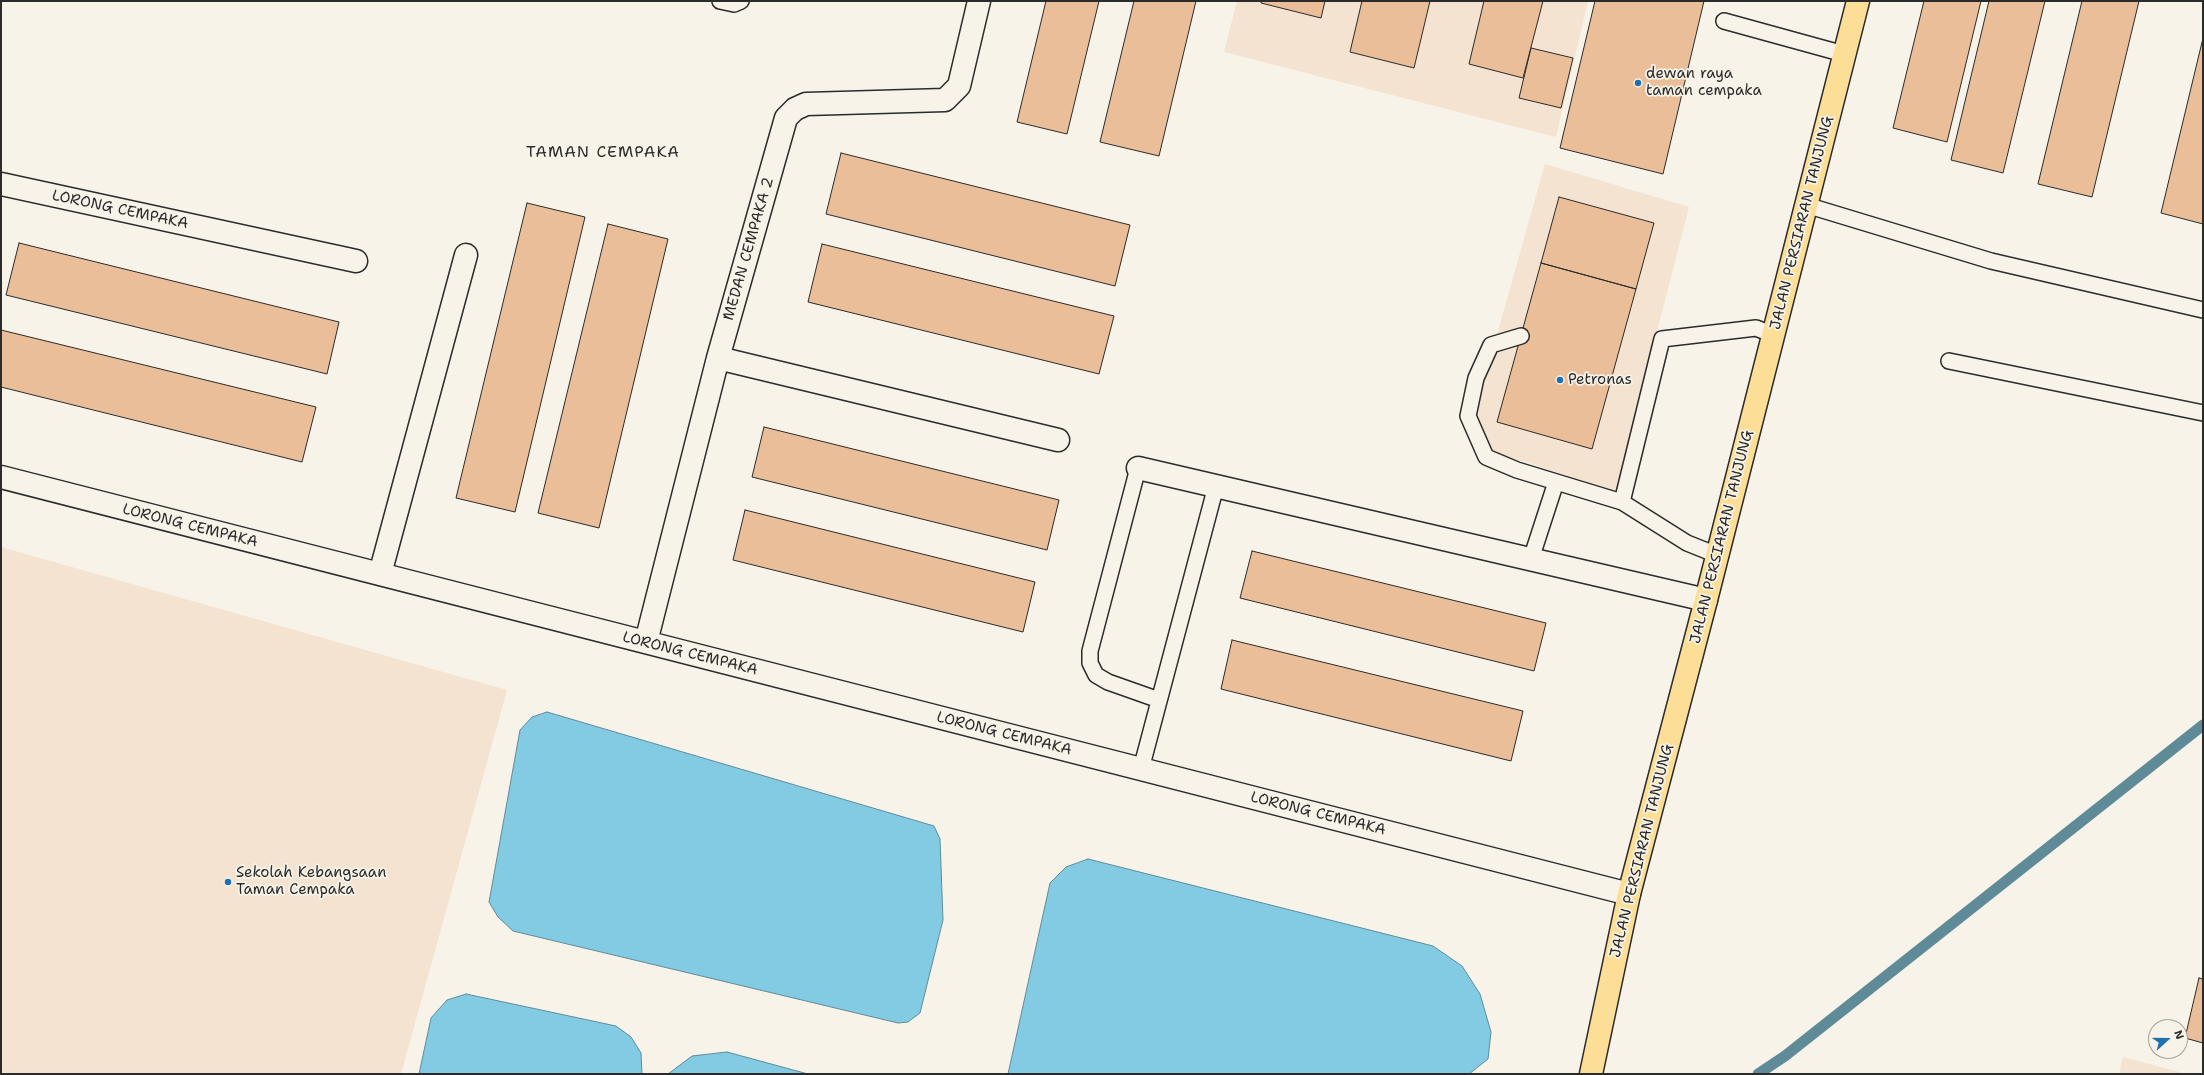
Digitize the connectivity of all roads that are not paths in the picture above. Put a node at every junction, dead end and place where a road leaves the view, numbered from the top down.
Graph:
1 (720, 1) edge
2 (741, 1) edge
3 (979, 1) edge
4 (1858, 1) edge
5 (1724, 21) dead end
6 (1844, 54) junction
7 (1, 184) edge
8 (1806, 205) junction
9 (466, 255) dead end
10 (356, 261) dead end
11 (2203, 310) edge
12 (1774, 335) junction
13 (1521, 336) dead end
14 (718, 358) junction
15 (1949, 362) dead end
16 (2203, 413) edge
17 (1058, 440) dead end
18 (1138, 468) joint
19 (1, 477) edge
20 (1556, 482) junction
21 (1216, 486) junction
22 (1622, 502) junction
23 (1717, 555) junction
24 (1531, 559) junction
25 (380, 574) junction
26 (1706, 600) junction
27 (646, 642) junction
28 (1159, 700) junction
29 (1141, 769) junction
30 (1629, 894) junction
31 (1591, 1074) edge

1 - 2 lane
3 - 14 street, MEDAN CEMPAKA 2
4 - 6 main road, JALAN PERSIARAN TANJUNG
5 - 6 lane
6 - 8 main road, JALAN PERSIARAN TANJUNG
7 - 10 street, LORONG CEMPAKA
8 - 11 lane
8 - 12 main road, JALAN PERSIARAN TANJUNG
9 - 25 street
12 - 22 lane
12 - 23 main road, JALAN PERSIARAN TANJUNG
13 - 20 lane
14 - 17 street
14 - 27 street, MEDAN CEMPAKA 2
15 - 16 lane
18 - 21 street
18 - 28 lane
19 - 25 street, LORONG CEMPAKA
20 - 22 lane
20 - 24 lane
21 - 24 street
21 - 28 lane
22 - 23 lane
23 - 26 main road, JALAN PERSIARAN TANJUNG
24 - 26 street
25 - 27 street, LORONG CEMPAKA
26 - 30 main road, JALAN PERSIARAN TANJUNG
27 - 29 street, LORONG CEMPAKA
28 - 29 lane
29 - 30 street, LORONG CEMPAKA
30 - 31 main road, JALAN PERSIARAN TANJUNG

